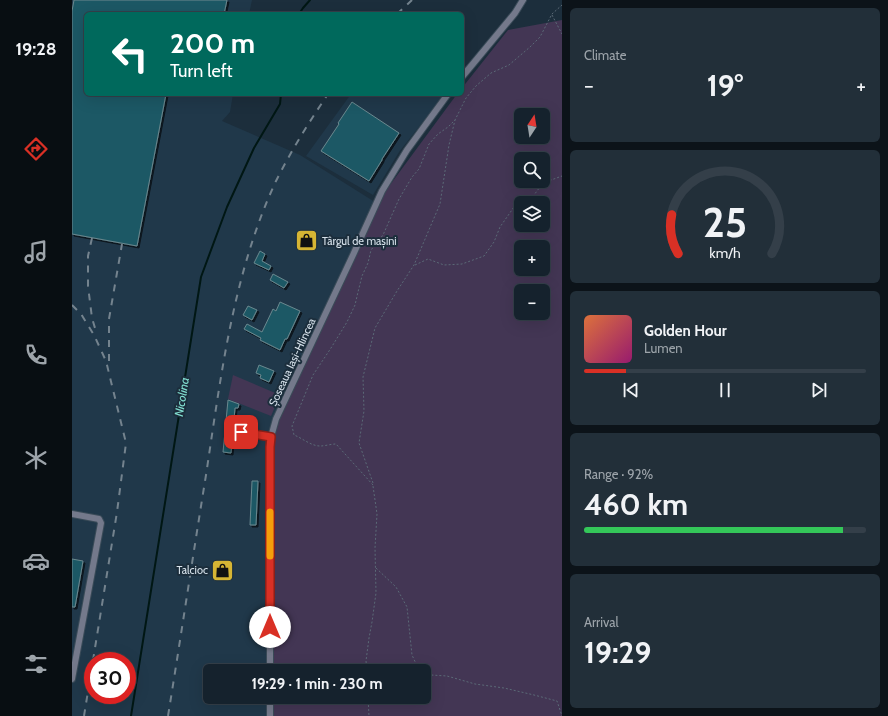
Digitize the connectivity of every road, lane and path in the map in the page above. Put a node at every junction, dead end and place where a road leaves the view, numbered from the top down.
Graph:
1 (523, 0) edge
2 (562, 5) edge
3 (552, 14) junction
4 (562, 34) edge
5 (464, 75) edge
6 (447, 96) edge
7 (455, 120) junction
8 (562, 176) edge
9 (533, 196) edge
10 (514, 207) edge
11 (414, 265) junction
12 (241, 432) dead end
13 (271, 437) junction
14 (373, 485) junction
15 (72, 514) edge
16 (376, 568) junction
17 (270, 664) edge
18 (366, 664) edge
19 (416, 664) edge
20 (431, 675) edge
21 (72, 679) edge
22 (270, 704) edge
23 (368, 704) edge
24 (270, 716) edge
25 (369, 716) edge
26 (562, 716) edge

1 - 5 street
2 - 3 path
3 - 4 path
3 - 7 path
6 - 13 street, Șoseaua Iași-Hlincea
7 - 11 path
7 - 14 path
8 - 9 path
10 - 11 path
11 - 14 path
12 - 13 street
13 - 17 street, Șoseaua Iași-Hlincea
14 - 16 path
15 - 21 street
16 - 18 path
16 - 19 path
20 - 26 path
22 - 24 street
23 - 25 path

